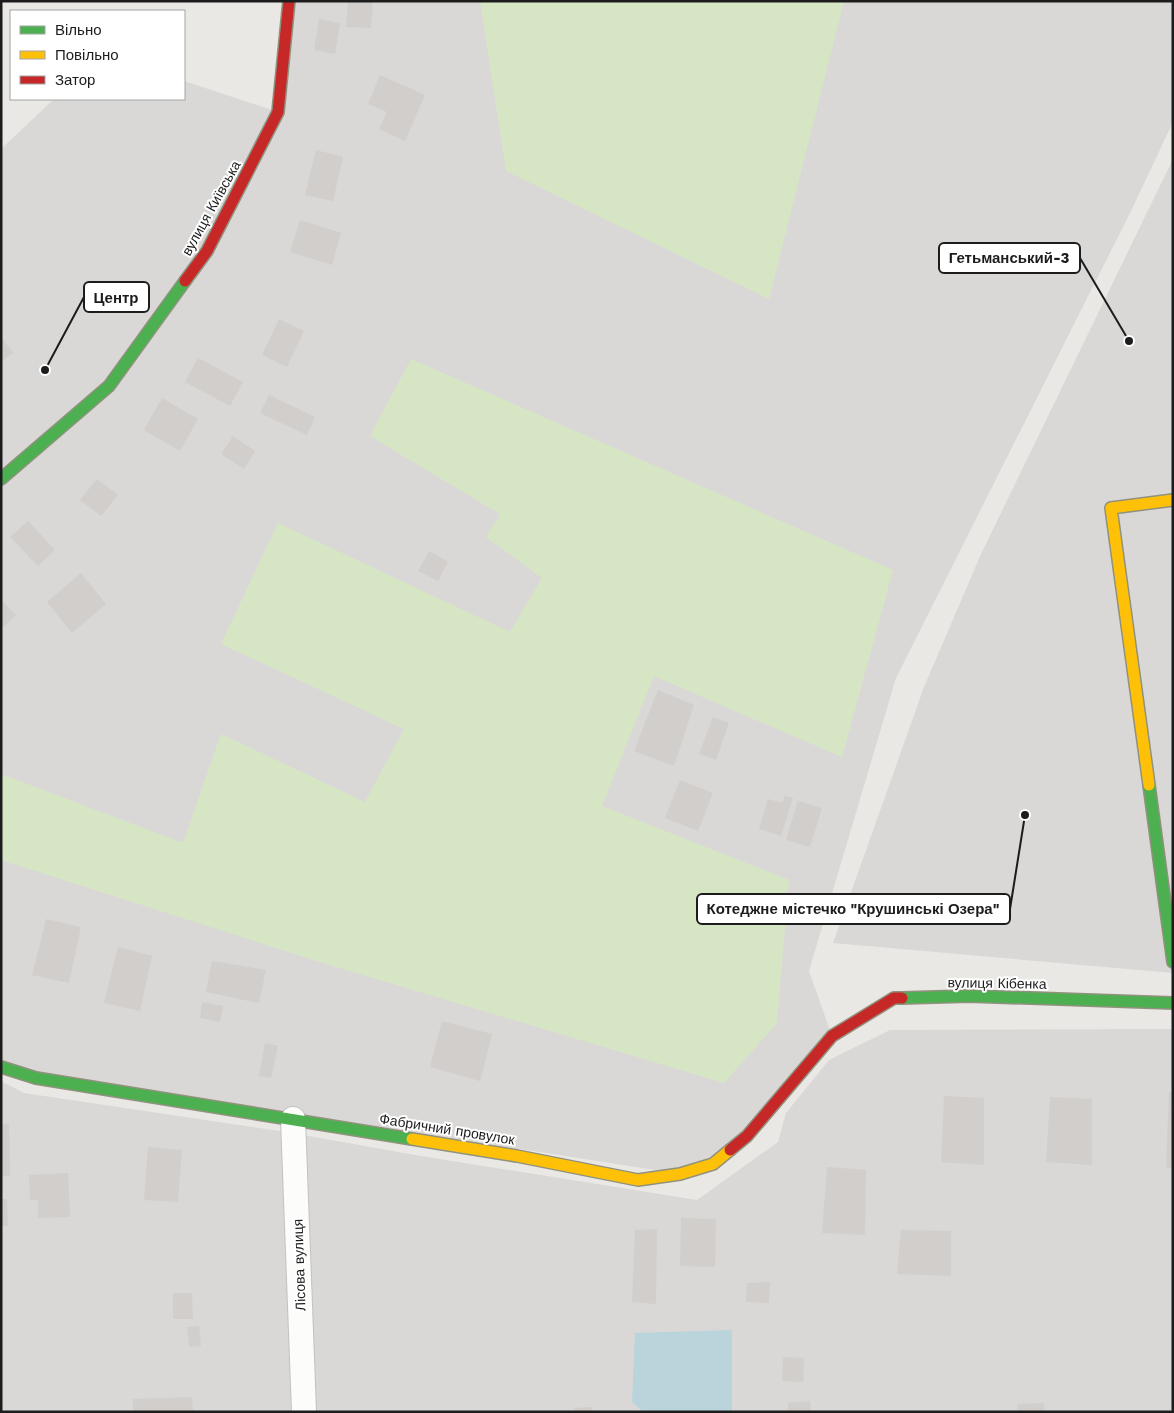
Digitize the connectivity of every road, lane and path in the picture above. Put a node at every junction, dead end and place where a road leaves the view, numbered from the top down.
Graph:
1 (289, 1) edge
2 (1, 478) edge
3 (1173, 500) edge
4 (1173, 962) edge
5 (1173, 1003) edge
6 (832, 1036) joint
7 (1, 1067) edge
8 (293, 1119) junction
9 (304, 1412) edge

1 - 2 street, вулиця Київська
3 - 4 street
5 - 6 street, вулиця Кібенка
6 - 8 street, Фабричний провулок
7 - 8 street, Фабричний провулок
8 - 9 street, Лісова вулиця

